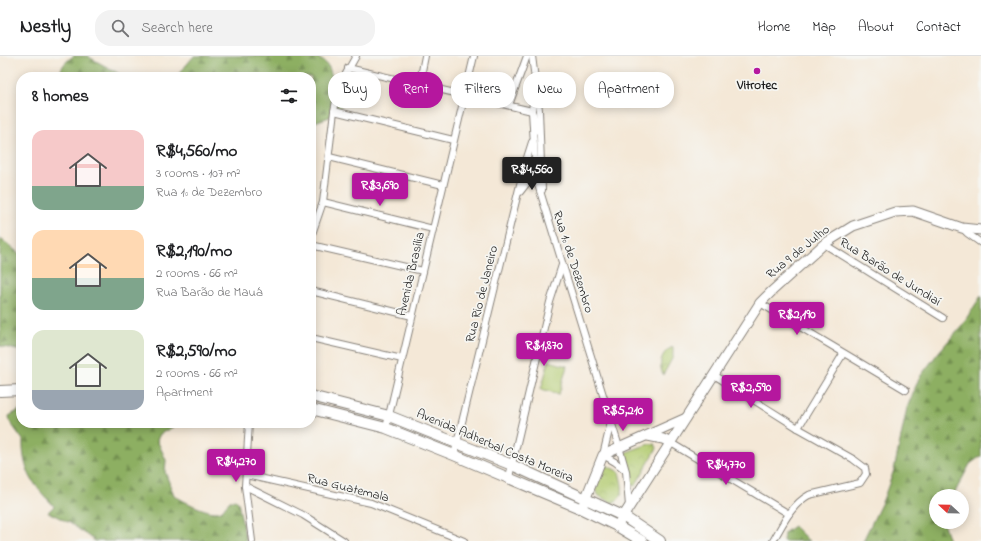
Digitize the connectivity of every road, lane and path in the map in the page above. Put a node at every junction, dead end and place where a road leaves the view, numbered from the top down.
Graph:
1 (356, 56) edge
2 (425, 56) edge
3 (474, 56) edge
4 (527, 56) edge
5 (532, 56) edge
6 (348, 68) junction
7 (422, 72) edge
8 (470, 72) edge
9 (533, 72) edge
10 (389, 78) edge
11 (515, 89) edge
12 (515, 107) edge
13 (462, 108) edge
14 (532, 108) edge
15 (539, 108) edge
16 (334, 111) junction
17 (532, 111) junction
18 (539, 132) junction
19 (533, 139) junction
20 (454, 140) junction
21 (329, 157) junction
22 (523, 171) junction
23 (536, 179) junction
24 (443, 185) junction
25 (518, 194) junction
26 (323, 202) junction
27 (316, 222) edge
28 (962, 228) junction
29 (433, 229) junction
30 (981, 230) edge
31 (981, 242) edge
32 (824, 244) junction
33 (316, 246) edge
34 (562, 265) junction
35 (423, 271) junction
36 (316, 292) edge
37 (760, 303) junction
38 (412, 316) junction
39 (943, 318) dead end
40 (316, 339) edge
41 (843, 354) junction
42 (402, 359) junction
43 (714, 375) junction
44 (16, 390) edge
45 (906, 390) dead end
46 (0, 391) edge
47 (316, 397) edge
48 (316, 410) edge
49 (389, 416) junction
50 (688, 418) junction
51 (611, 422) junction
52 (249, 428) edge
53 (386, 428) junction
54 (798, 428) junction
55 (648, 436) junction
56 (457, 442) junction
57 (671, 444) junction
58 (620, 447) junction
59 (454, 455) junction
60 (603, 455) junction
61 (512, 465) junction
62 (626, 471) junction
63 (246, 475) junction
64 (508, 477) junction
65 (245, 486) junction
66 (586, 498) junction
67 (629, 506) junction
68 (582, 509) junction
69 (789, 514) junction
70 (623, 516) junction
71 (617, 526) junction
72 (252, 541) edge
73 (344, 541) edge
74 (464, 541) edge
75 (642, 541) edge
76 (660, 541) edge
77 (773, 541) edge

1 - 6 street
2 - 7 street
3 - 8 street, Avenida Brasília
4 - 11 street
5 - 9 street, Rua 1º de Dezembro
6 - 10 street
6 - 16 street
12 - 17 street
13 - 20 street, Avenida Brasília
14 - 17 street, Rua 1º de Dezembro
15 - 18 street, Rua 1º de Dezembro
16 - 20 street
16 - 21 street
17 - 18 street
17 - 19 street, Rua 1º de Dezembro
18 - 23 street, Rua 1º de Dezembro
19 - 22 street, Rua Rio de Janeiro
19 - 23 street, Rua 1º de Dezembro
20 - 24 street, Avenida Brasília
21 - 24 street
21 - 26 street
22 - 23 street
22 - 25 street, Rua Rio de Janeiro
23 - 25 street
23 - 34 street, Rua 1º de Dezembro
24 - 29 street, Avenida Brasília
25 - 56 street, Rua Rio de Janeiro
26 - 27 street
26 - 29 street
28 - 30 main road
28 - 31 street, Rua 9 de Julho
28 - 32 main road, Rua 9 de Julho
29 - 35 street, Avenida Brasília
32 - 37 main road, Rua 9 de Julho
32 - 39 street, Rua Barão de Jundiaí
33 - 35 street
34 - 51 street, Rua 1º de Dezembro
34 - 61 street
35 - 38 street, Avenida Brasília
36 - 38 street
37 - 41 street
37 - 43 main road, Rua 9 de Julho
38 - 42 street, Avenida Brasília
40 - 42 street
41 - 45 street
41 - 54 street
42 - 49 street, Avenida Brasília
43 - 50 main road, Rua 9 de Julho
43 - 54 street
44 - 46 main road
47 - 49 main road, Avenida Adherbal Costa Moreira
48 - 53 main road, Avenida Adherbal Costa Moreira
49 - 53 street, Avenida Brasília
49 - 56 main road, Avenida Adherbal Costa Moreira
50 - 55 main road
50 - 57 main road, Rua 9 de Julho
51 - 58 street, Rua 1º de Dezembro
51 - 60 street
52 - 63 street
53 - 59 main road, Avenida Adherbal Costa Moreira
54 - 69 street
55 - 57 main road
55 - 58 main road
56 - 59 street, Rua Rio de Janeiro
56 - 61 main road, Avenida Adherbal Costa Moreira
57 - 67 main road, Rua 9 de Julho
57 - 69 street
58 - 60 main road
58 - 62 street, Rua 1º de Dezembro
59 - 64 main road, Avenida Adherbal Costa Moreira
60 - 62 street
60 - 66 main road
61 - 64 street
61 - 66 main road, Avenida Adherbal Costa Moreira
62 - 67 street, Rua 1º de Dezembro
63 - 65 street
63 - 74 street, Rua Guatemala
64 - 68 main road, Avenida Adherbal Costa Moreira
65 - 72 street
65 - 73 street
66 - 68 main road
66 - 70 main road, Avenida Adherbal Costa Moreira
67 - 70 main road, Rua 9 de Julho
68 - 71 main road, Avenida Adherbal Costa Moreira
69 - 77 street
70 - 71 main road, Rua 9 de Julho
70 - 76 main road, Avenida Adherbal Costa Moreira
71 - 75 main road, Avenida Adherbal Costa Moreira

